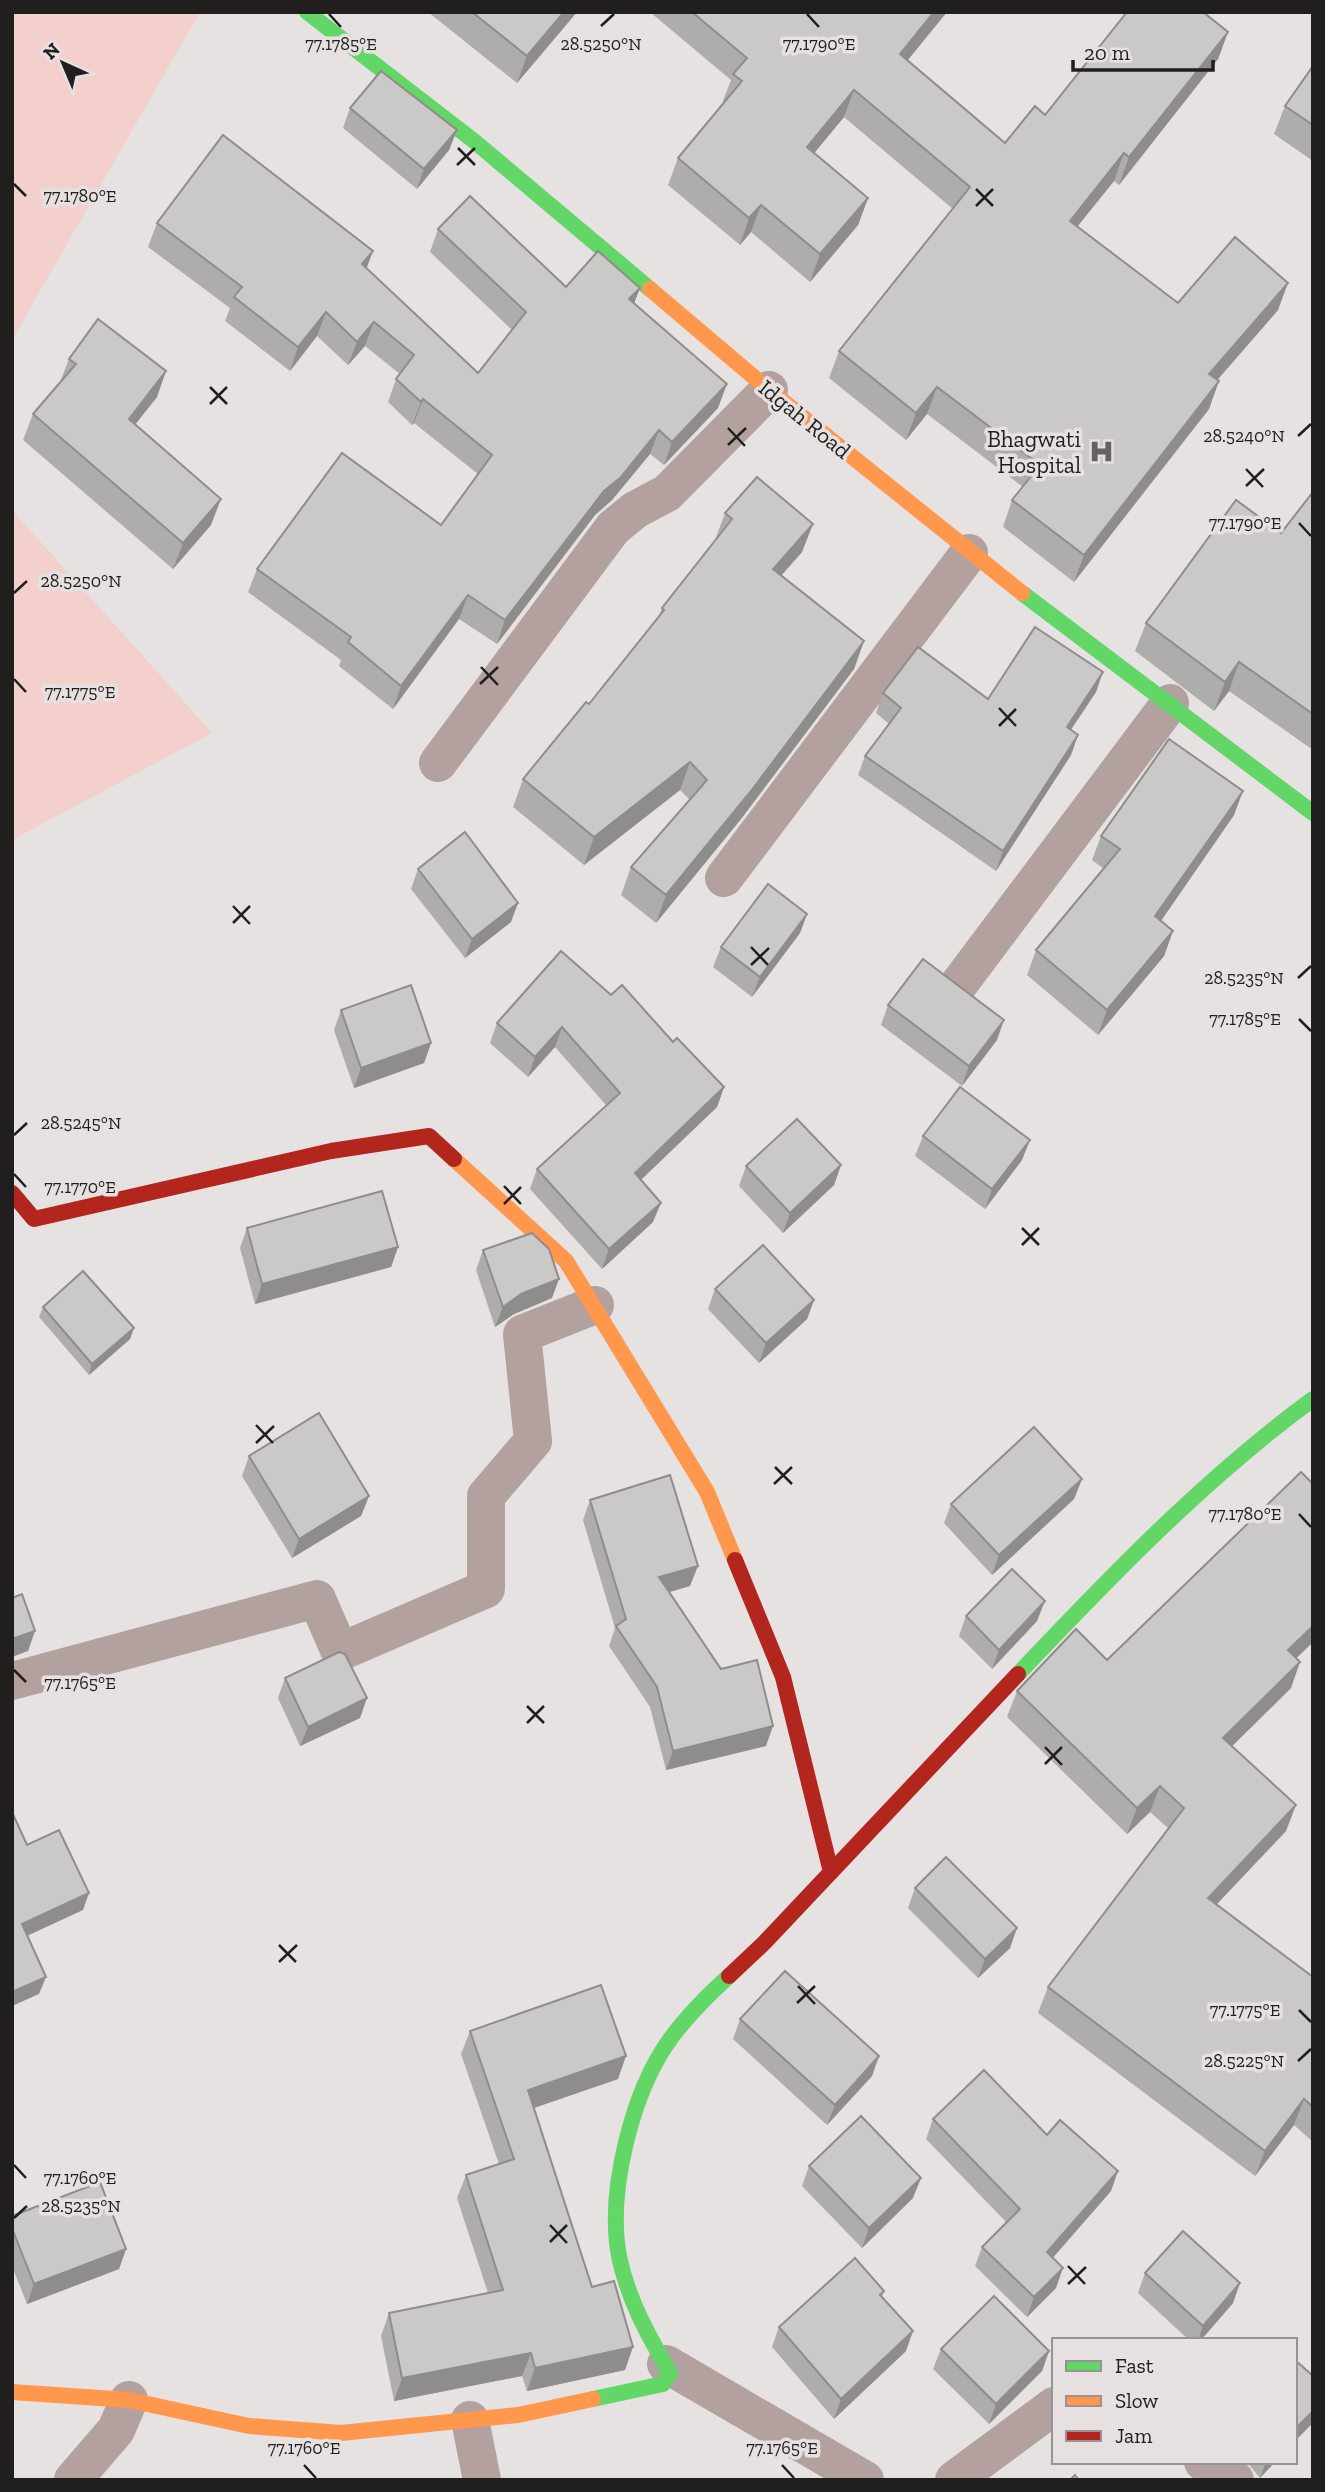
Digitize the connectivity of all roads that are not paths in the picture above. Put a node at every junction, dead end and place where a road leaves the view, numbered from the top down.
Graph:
1 (307, 12) edge
2 (769, 390) junction
3 (969, 553) junction
4 (1170, 703) junction
5 (438, 763) dead end
6 (1313, 813) edge
7 (724, 878) dead end
8 (960, 984) edge
9 (12, 1193) edge
10 (595, 1305) junction
11 (1313, 1399) edge
12 (12, 1681) edge
13 (831, 1872) junction
14 (666, 2364) junction
15 (12, 2392) edge
16 (129, 2400) junction
17 (1052, 2407) edge
18 (470, 2420) junction
19 (1207, 2464) edge
20 (73, 2480) edge
21 (482, 2480) edge
22 (865, 2480) edge
23 (954, 2480) edge
24 (1235, 2480) edge

1 - 2 street, Idgah Road
2 - 3 street, Idgah Road
2 - 5 street
3 - 4 street, Idgah Road
3 - 7 street
4 - 6 street, Idgah Road
4 - 8 street
9 - 10 street
10 - 12 street
10 - 13 street
11 - 13 street
13 - 14 street
14 - 18 street
14 - 22 street
15 - 16 street
16 - 18 street
16 - 20 street
17 - 23 street
18 - 21 street
19 - 24 street

